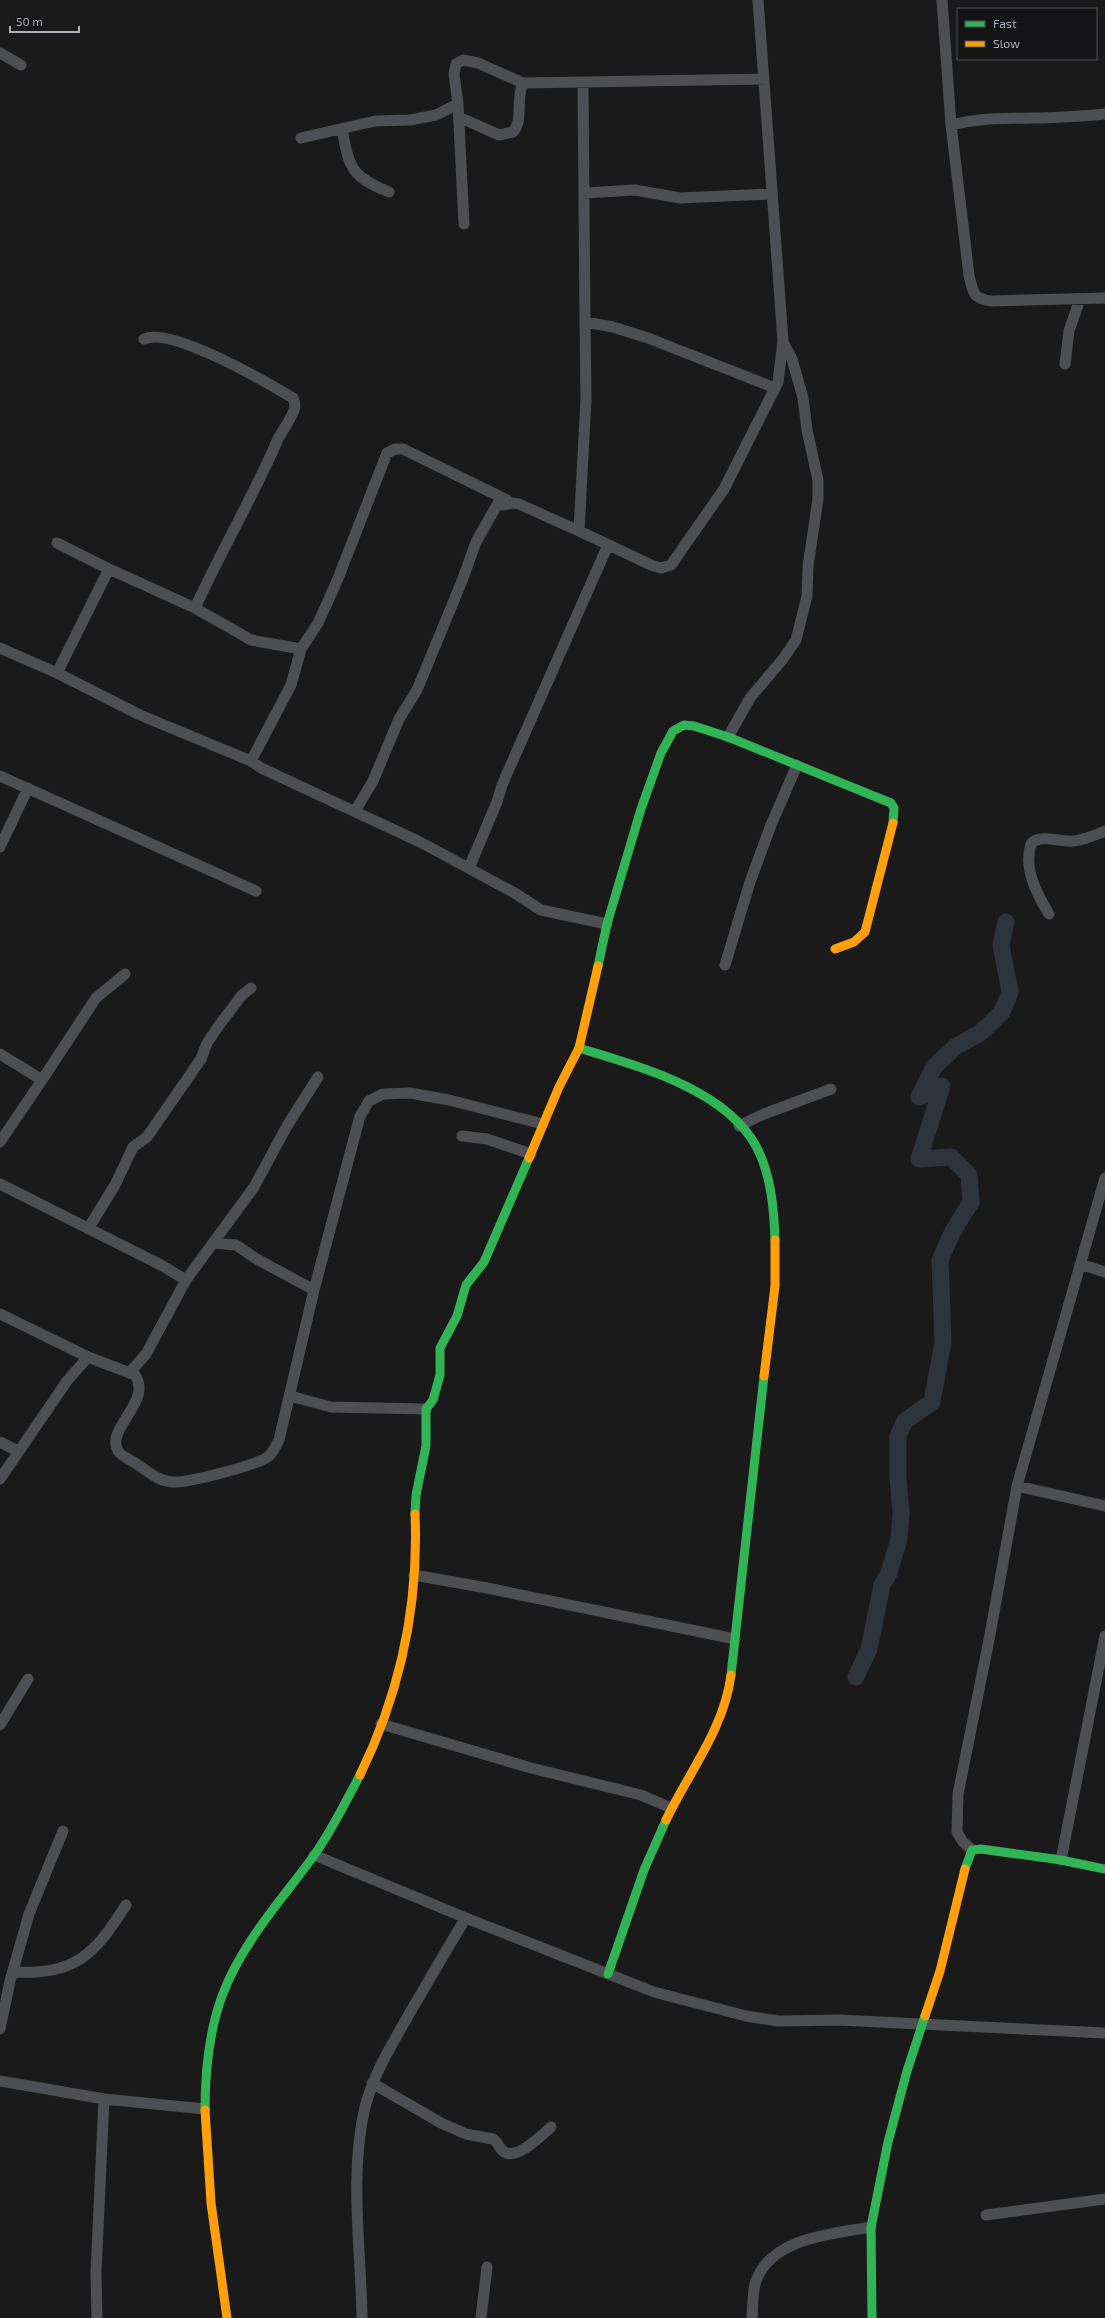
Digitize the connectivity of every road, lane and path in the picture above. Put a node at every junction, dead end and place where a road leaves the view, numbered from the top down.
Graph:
1 (758, 0) edge
2 (942, 0) edge
3 (0, 53) edge
4 (21, 65) dead end
5 (764, 80) junction
6 (583, 82) junction
7 (523, 83) junction
8 (458, 104) junction
9 (1105, 114) edge
10 (459, 117) junction
11 (951, 125) junction
12 (342, 129) junction
13 (301, 138) dead end
14 (389, 192) dead end
15 (584, 193) junction
16 (772, 194) junction
17 (464, 224) dead end
18 (1105, 298) edge
19 (1080, 299) junction
20 (585, 322) junction
21 (144, 339) dead end
22 (783, 341) junction
23 (1065, 364) dead end
24 (775, 388) junction
25 (512, 503) junction
26 (579, 531) junction
27 (56, 543) dead end
28 (608, 545) junction
29 (109, 569) junction
30 (195, 608) junction
31 (0, 648) edge
32 (301, 649) junction
33 (57, 674) junction
34 (728, 736) junction
35 (251, 761) junction
36 (797, 765) junction
37 (0, 776) edge
38 (28, 788) junction
39 (355, 811) junction
40 (1105, 831) edge
41 (0, 847) edge
42 (469, 868) junction
43 (256, 891) dead end
44 (1048, 914) dead end
45 (607, 924) junction
46 (835, 949) dead end
47 (725, 965) dead end
48 (125, 974) dead end
49 (251, 988) dead end
50 (579, 1048) junction
51 (0, 1054) edge
52 (318, 1077) dead end
53 (42, 1080) junction
54 (831, 1090) dead end
55 (543, 1124) junction
56 (739, 1126) junction
57 (462, 1136) dead end
58 (0, 1142) edge
59 (531, 1154) junction
60 (1105, 1178) edge
61 (0, 1184) edge
62 (88, 1229) junction
63 (214, 1243) junction
64 (1080, 1264) junction
65 (1105, 1272) edge
66 (186, 1280) junction
67 (314, 1290) junction
68 (0, 1314) edge
69 (88, 1357) junction
70 (130, 1372) junction
71 (290, 1396) junction
72 (426, 1409) junction
73 (0, 1442) edge
74 (18, 1451) junction
75 (0, 1479) edge
76 (1017, 1486) junction
77 (1105, 1506) edge
78 (414, 1575) junction
79 (1105, 1636) edge
80 (734, 1638) junction
81 (28, 1679) dead end
82 (381, 1724) junction
83 (0, 1726) edge
84 (671, 1808) junction
85 (63, 1831) dead end
86 (972, 1850) junction
87 (314, 1855) junction
88 (1061, 1860) junction
89 (1105, 1869) edge
90 (126, 1905) dead end
91 (466, 1918) junction
92 (13, 1972) junction
93 (608, 1974) junction
94 (924, 2024) junction
95 (0, 2029) edge
96 (1105, 2033) edge
97 (0, 2081) edge
98 (372, 2083) junction
99 (104, 2100) junction
100 (205, 2109) junction
101 (551, 2127) dead end
102 (1105, 2199) edge
103 (986, 2215) dead end
104 (871, 2227) junction
105 (487, 2267) dead end
106 (97, 2318) edge
107 (227, 2318) edge
108 (362, 2318) edge
109 (481, 2318) edge
110 (752, 2318) edge
111 (872, 2318) edge

1 - 5 street
2 - 11 street
3 - 4 street
5 - 6 street
5 - 16 street
6 - 7 street
6 - 15 street
7 - 8 street
7 - 10 street
8 - 10 street
8 - 12 street
9 - 11 street
10 - 17 street
11 - 19 street
12 - 13 street
12 - 14 street
15 - 16 street
15 - 20 street
16 - 22 street
18 - 19 street
19 - 23 street
20 - 24 street
20 - 26 street
21 - 30 street
22 - 24 street
22 - 34 street
24 - 28 street
25 - 26 street
25 - 32 street
25 - 39 street
26 - 28 street
27 - 29 street
28 - 42 street
29 - 30 street
29 - 33 street
30 - 32 street
31 - 33 street
32 - 35 street
33 - 35 street
34 - 36 street
34 - 45 street
35 - 39 street
36 - 46 street
36 - 47 street
37 - 38 street
38 - 41 street
38 - 43 street
39 - 42 street
40 - 44 street
42 - 45 street
45 - 50 street
48 - 53 street
49 - 62 street
50 - 55 street
50 - 56 street
51 - 53 street
52 - 63 street
53 - 58 street
54 - 56 street
55 - 59 street
55 - 67 street
56 - 80 street
57 - 59 street
59 - 72 street
60 - 64 street
61 - 62 street
62 - 66 street
63 - 66 street
63 - 67 street
64 - 65 street
64 - 76 street
66 - 70 street
67 - 71 street
68 - 69 street
69 - 70 street
69 - 74 street
70 - 71 street
71 - 72 street
72 - 78 street
73 - 74 street
74 - 75 street
76 - 77 street
76 - 86 street
78 - 80 street
78 - 82 street
79 - 88 street
80 - 84 street
81 - 83 street
82 - 84 street
82 - 87 street
84 - 93 street
85 - 92 street
86 - 88 street
86 - 94 street
87 - 91 street
87 - 100 street
88 - 89 street
90 - 92 street
91 - 93 street
91 - 98 street
92 - 95 street
93 - 94 street
94 - 96 street
94 - 104 street
97 - 99 street
98 - 101 street
98 - 108 street
99 - 100 street
99 - 106 street
100 - 107 street
102 - 103 street
104 - 110 street
104 - 111 street
105 - 109 street

